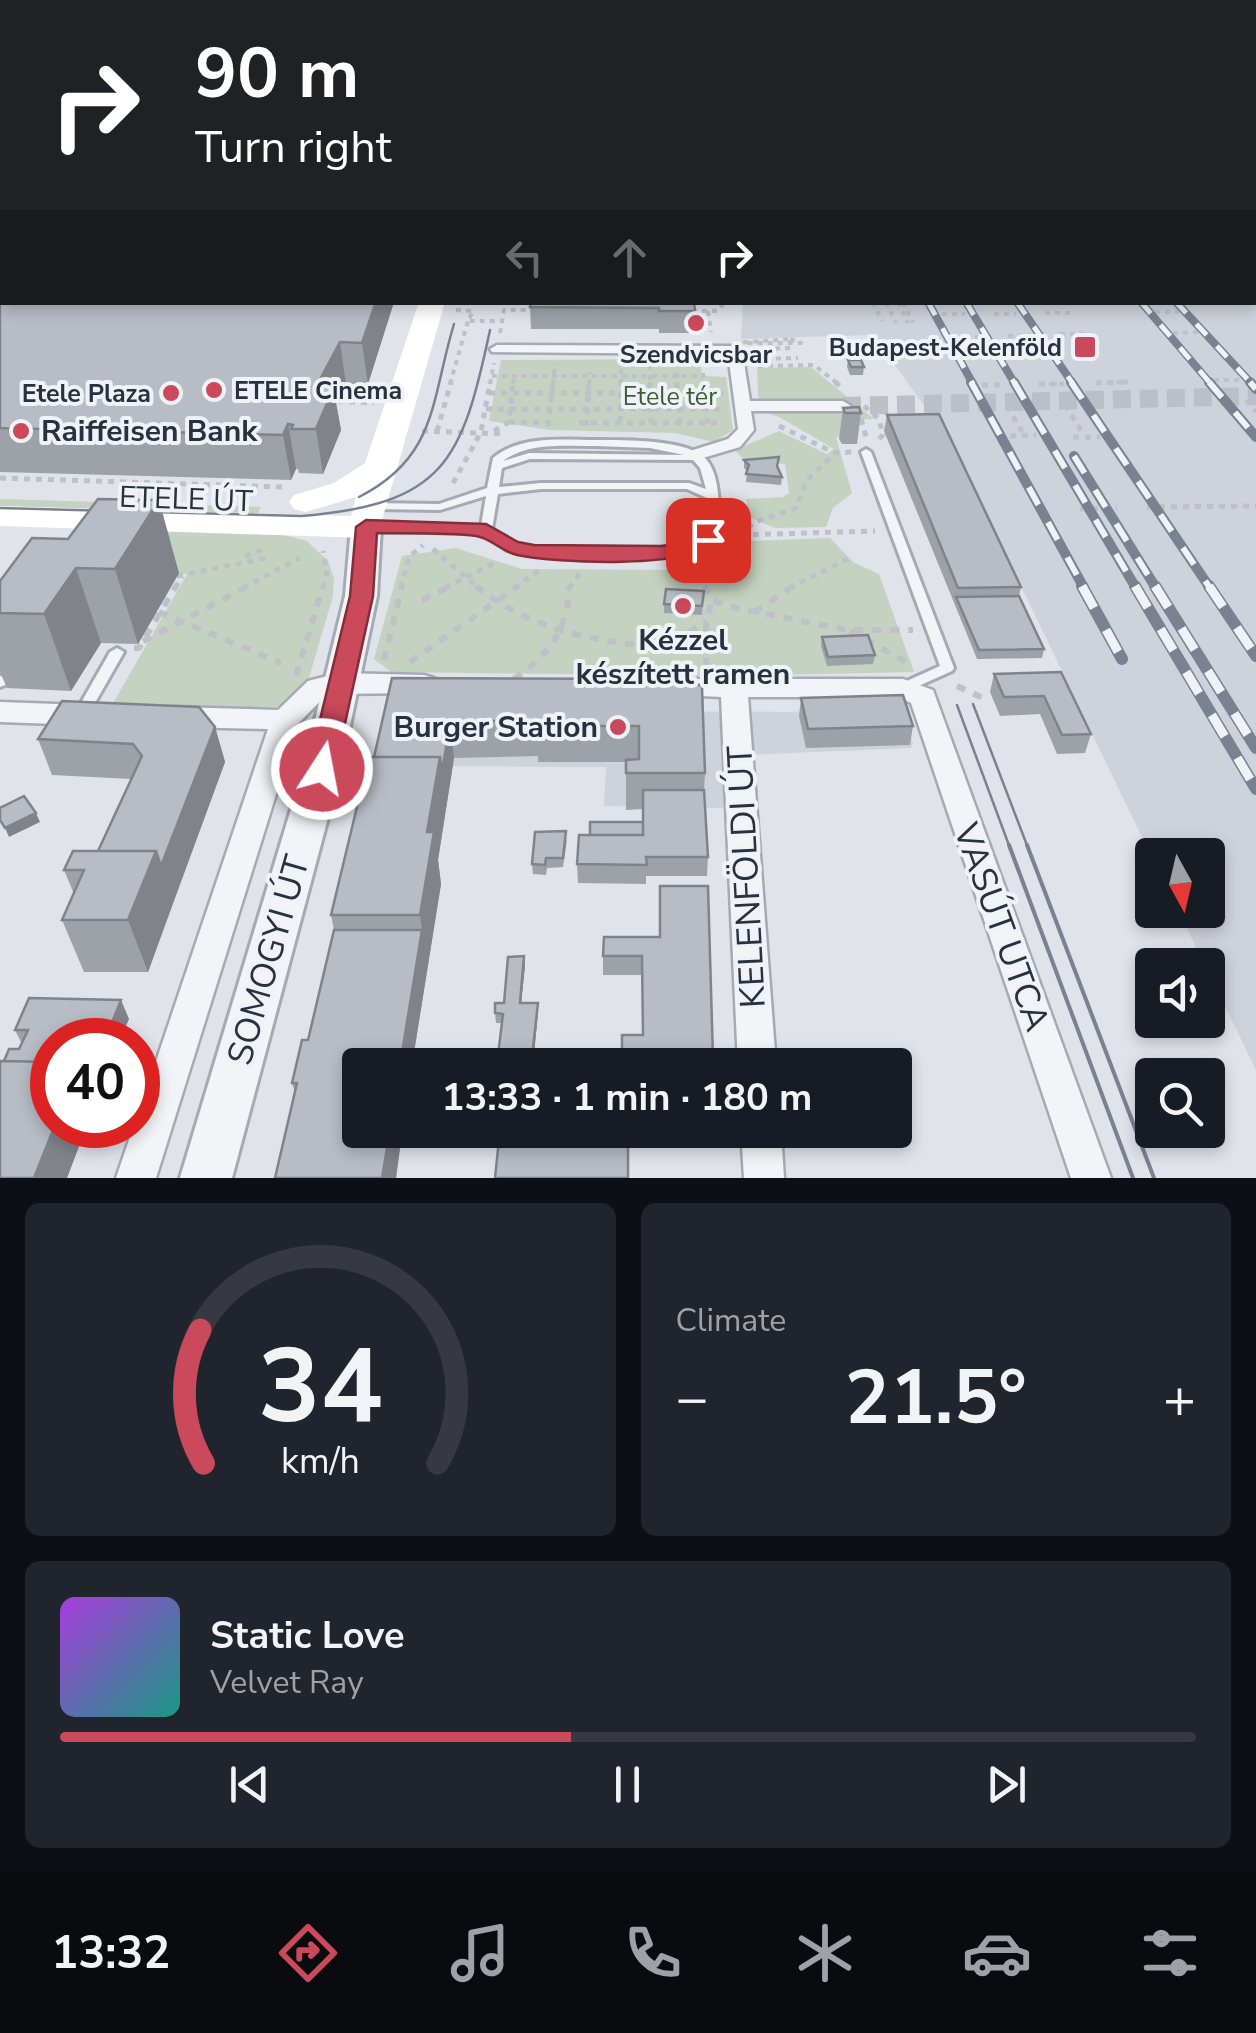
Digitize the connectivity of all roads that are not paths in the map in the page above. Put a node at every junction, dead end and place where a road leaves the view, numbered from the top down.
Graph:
1 (441, 306) edge
2 (497, 349) road end
3 (843, 406) tunnel mouth
4 (743, 408) junction
5 (866, 452) dead end
6 (699, 457) junction
7 (380, 467) junction
8 (490, 491) junction
9 (0, 493) edge
10 (297, 494) junction
11 (711, 496) junction
12 (0, 516) edge
13 (369, 516) junction
14 (486, 530) junction
15 (117, 652) road end
16 (339, 682) junction
17 (506, 685) edge
18 (634, 687) edge
19 (720, 688) junction
20 (903, 688) junction
21 (0, 712) edge
22 (81, 715) junction
23 (118, 716) edge
24 (156, 717) edge
25 (284, 720) junction
26 (755, 1048) edge
27 (762, 1148) edge
28 (136, 1178) edge
29 (206, 1178) edge
30 (764, 1178) edge
31 (1090, 1178) edge

1 - 7 main road, SOMOGYI ÚT
2 - 4 street
3 - 4 street
4 - 6 street
5 - 20 lane
6 - 8 lane
6 - 11 lane
7 - 10 main road
7 - 13 main road, SOMOGYI ÚT
8 - 11 lane
8 - 13 lane
8 - 14 lane
9 - 10 main road, ETELE ÚT
10 - 13 main road, ETELE ÚT
11 - 14 lane
12 - 13 main road, ETELE ÚT
13 - 14 lane
13 - 16 street, SOMOGYI ÚT
15 - 22 lane
16 - 17 street
16 - 25 street
16 - 29 street, SOMOGYI ÚT
18 - 19 street
19 - 20 street
19 - 26 street, KELENFÖLDI ÚT
20 - 31 street, VASÚT UTCA
21 - 22 street
22 - 23 street
24 - 25 street
25 - 28 street, SOMOGYI ÚT
27 - 30 street

